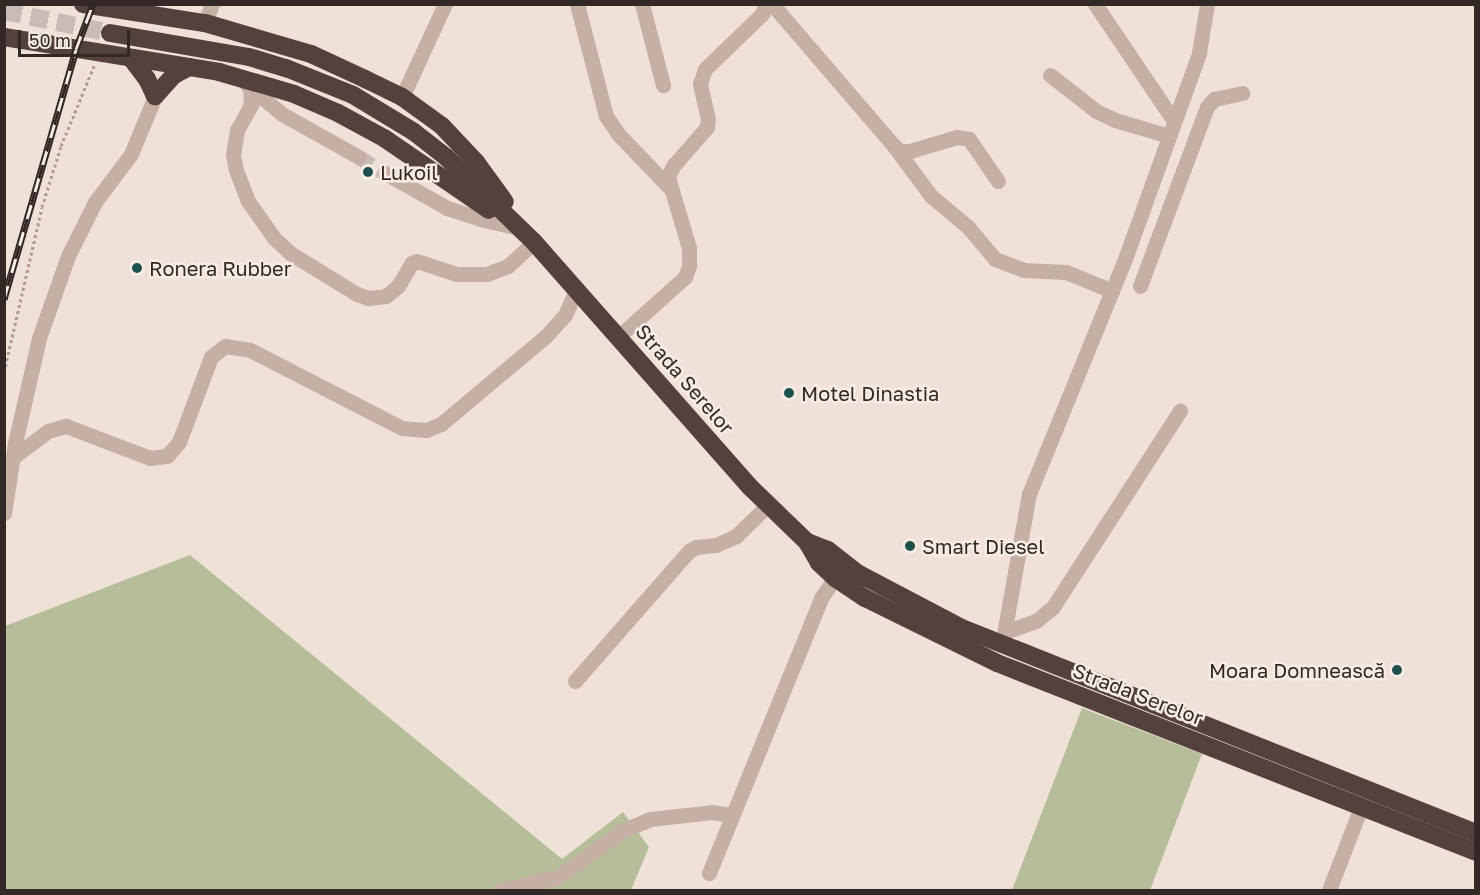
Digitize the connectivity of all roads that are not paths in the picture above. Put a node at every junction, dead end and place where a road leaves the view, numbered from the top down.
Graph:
1 (83, 4) edge
2 (212, 4) edge
3 (445, 4) edge
4 (577, 4) edge
5 (642, 4) edge
6 (766, 4) edge
7 (772, 4) edge
8 (1095, 4) edge
9 (1207, 4) edge
10 (205, 24) junction
11 (110, 33) tunnel mouth
12 (4, 37) edge
13 (131, 58) junction
14 (189, 67) junction
15 (1050, 75) dead end
16 (244, 82) junction
17 (663, 85) dead end
18 (1242, 93) dead end
19 (155, 96) junction
20 (402, 97) junction
21 (1174, 121) junction
22 (1169, 136) junction
23 (894, 146) junction
24 (1162, 154) junction
25 (359, 157) tunnel mouth
26 (1186, 162) junction
27 (387, 174) tunnel mouth
28 (998, 181) dead end
29 (670, 188) junction
30 (511, 226) junction
31 (534, 242) junction
32 (1140, 286) dead end
33 (576, 290) junction
34 (1112, 291) junction
35 (618, 337) junction
36 (1179, 411) dead end
37 (12, 458) junction
38 (767, 506) junction
39 (4, 513) edge
40 (807, 542) junction
41 (835, 578) junction
42 (1004, 639) junction
43 (575, 681) dead end
44 (1361, 807) junction
45 (731, 815) junction
46 (1476, 833) edge
47 (1476, 852) edge
48 (709, 873) dead end
49 (501, 891) edge
50 (1329, 891) edge

1 - 10 highway
2 - 10 street
3 - 20 street
4 - 29 street
5 - 17 street
6 - 29 street
7 - 23 street
8 - 21 street
9 - 21 street
10 - 20 highway
11 - 31 highway
12 - 13 highway
13 - 14 highway
13 - 19 highway
14 - 16 highway
14 - 19 highway
15 - 22 street
16 - 25 street
16 - 30 highway
16 - 31 street
18 - 26 street
19 - 37 street
20 - 31 highway
21 - 22 street
22 - 24 street
23 - 28 street
23 - 34 street
24 - 26 street
24 - 34 street
26 - 32 street
27 - 30 street
29 - 35 street
30 - 31 highway
31 - 33 highway, Strada Serelor
33 - 35 highway, Strada Serelor
33 - 37 street
34 - 42 street
35 - 38 highway, Strada Serelor
36 - 42 street
37 - 39 street
38 - 40 highway, Strada Serelor
38 - 43 street
40 - 41 highway, Strada Serelor
40 - 42 highway, Strada Serelor
41 - 44 highway, Strada Serelor
41 - 45 street
42 - 46 highway, Strada Serelor
44 - 47 highway, Strada Serelor
44 - 50 street
45 - 48 street
45 - 49 street

